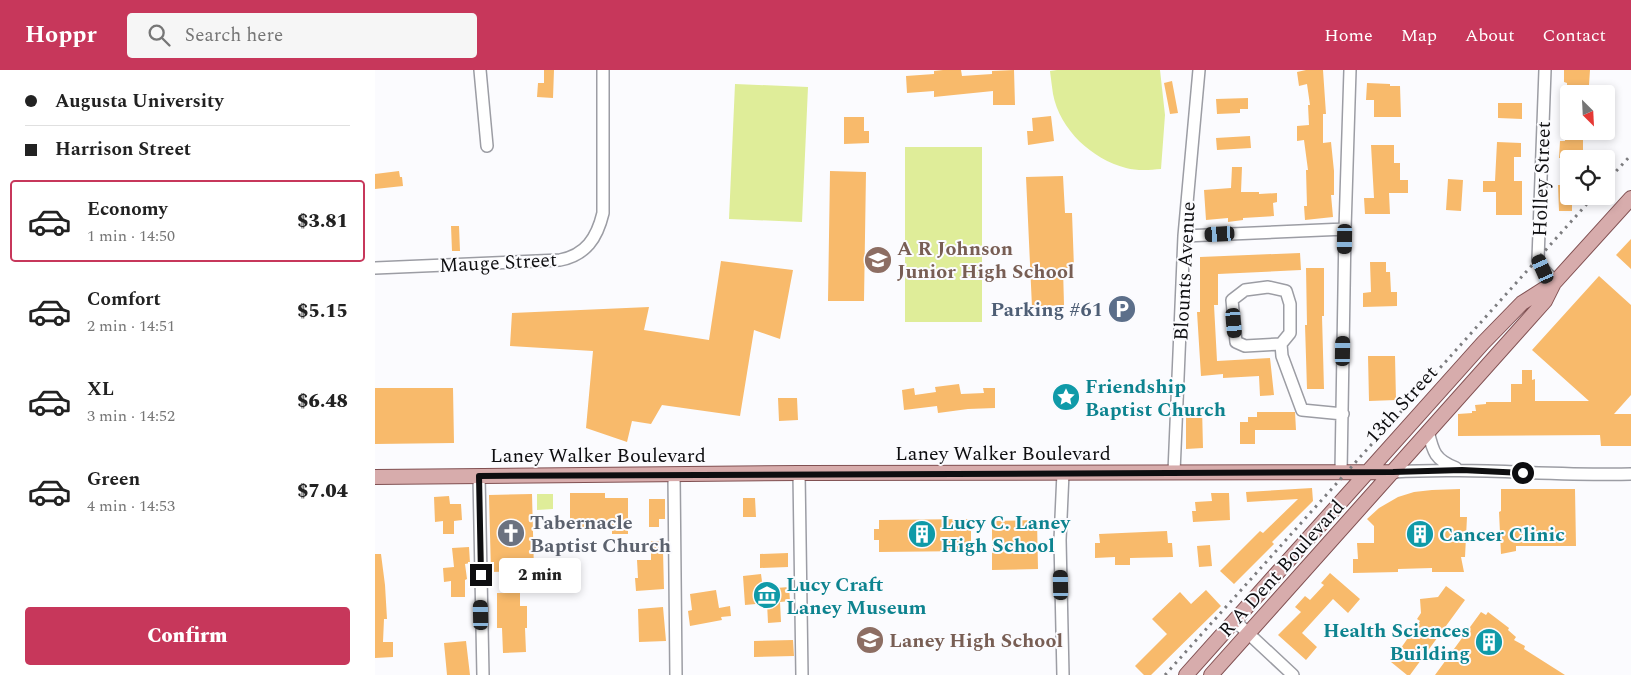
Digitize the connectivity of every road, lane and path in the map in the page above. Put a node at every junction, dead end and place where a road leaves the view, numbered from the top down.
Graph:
1 (480, 70) edge
2 (603, 70) edge
3 (1199, 70) edge
4 (1350, 70) edge
5 (1545, 70) edge
6 (487, 146) dead end
7 (1631, 198) edge
8 (1345, 229) junction
9 (1184, 236) junction
10 (375, 268) edge
11 (1555, 282) junction
12 (1281, 344) junction
13 (1343, 414) junction
14 (1428, 431) junction
15 (1462, 470) junction
16 (1174, 472) junction
17 (1341, 472) junction
18 (1368, 472) junction
19 (1393, 472) junction
20 (799, 473) junction
21 (1063, 473) junction
22 (1631, 474) edge
23 (674, 475) junction
24 (375, 476) edge
25 (479, 476) junction
26 (1235, 621) junction
27 (1249, 633) junction
28 (483, 675) edge
29 (676, 675) edge
30 (802, 675) edge
31 (1063, 675) edge
32 (1186, 675) edge
33 (1211, 675) edge
34 (1293, 675) edge

1 - 6 street
2 - 10 street, Mauge Street
3 - 9 street, Blounts Avenue
4 - 8 street
5 - 11 street, Holley Street
7 - 11 main road
8 - 9 street
8 - 13 street
9 - 16 street, Blounts Avenue
11 - 14 main road, R A Dent Boulevard
11 - 18 main road, 13th Street
12 - 12 street
12 - 13 street
13 - 17 street
14 - 15 street
14 - 19 main road, R A Dent Boulevard
15 - 19 street, Laney Walker Boulevard
15 - 22 street, Laney Walker Boulevard
16 - 17 main road, Laney Walker Boulevard
16 - 21 main road, Laney Walker Boulevard
17 - 18 main road, Laney Walker Boulevard
18 - 19 main road, Laney Walker Boulevard
18 - 26 main road, 13th Street
19 - 27 main road, R A Dent Boulevard
20 - 21 main road, Laney Walker Boulevard
20 - 23 main road, Laney Walker Boulevard
20 - 30 street
21 - 31 street
23 - 25 main road, Laney Walker Boulevard
23 - 29 street
24 - 25 main road, Laney Walker Boulevard
25 - 28 street
26 - 27 street
26 - 32 main road, 13th Street
27 - 33 main road, R A Dent Boulevard
27 - 34 street

